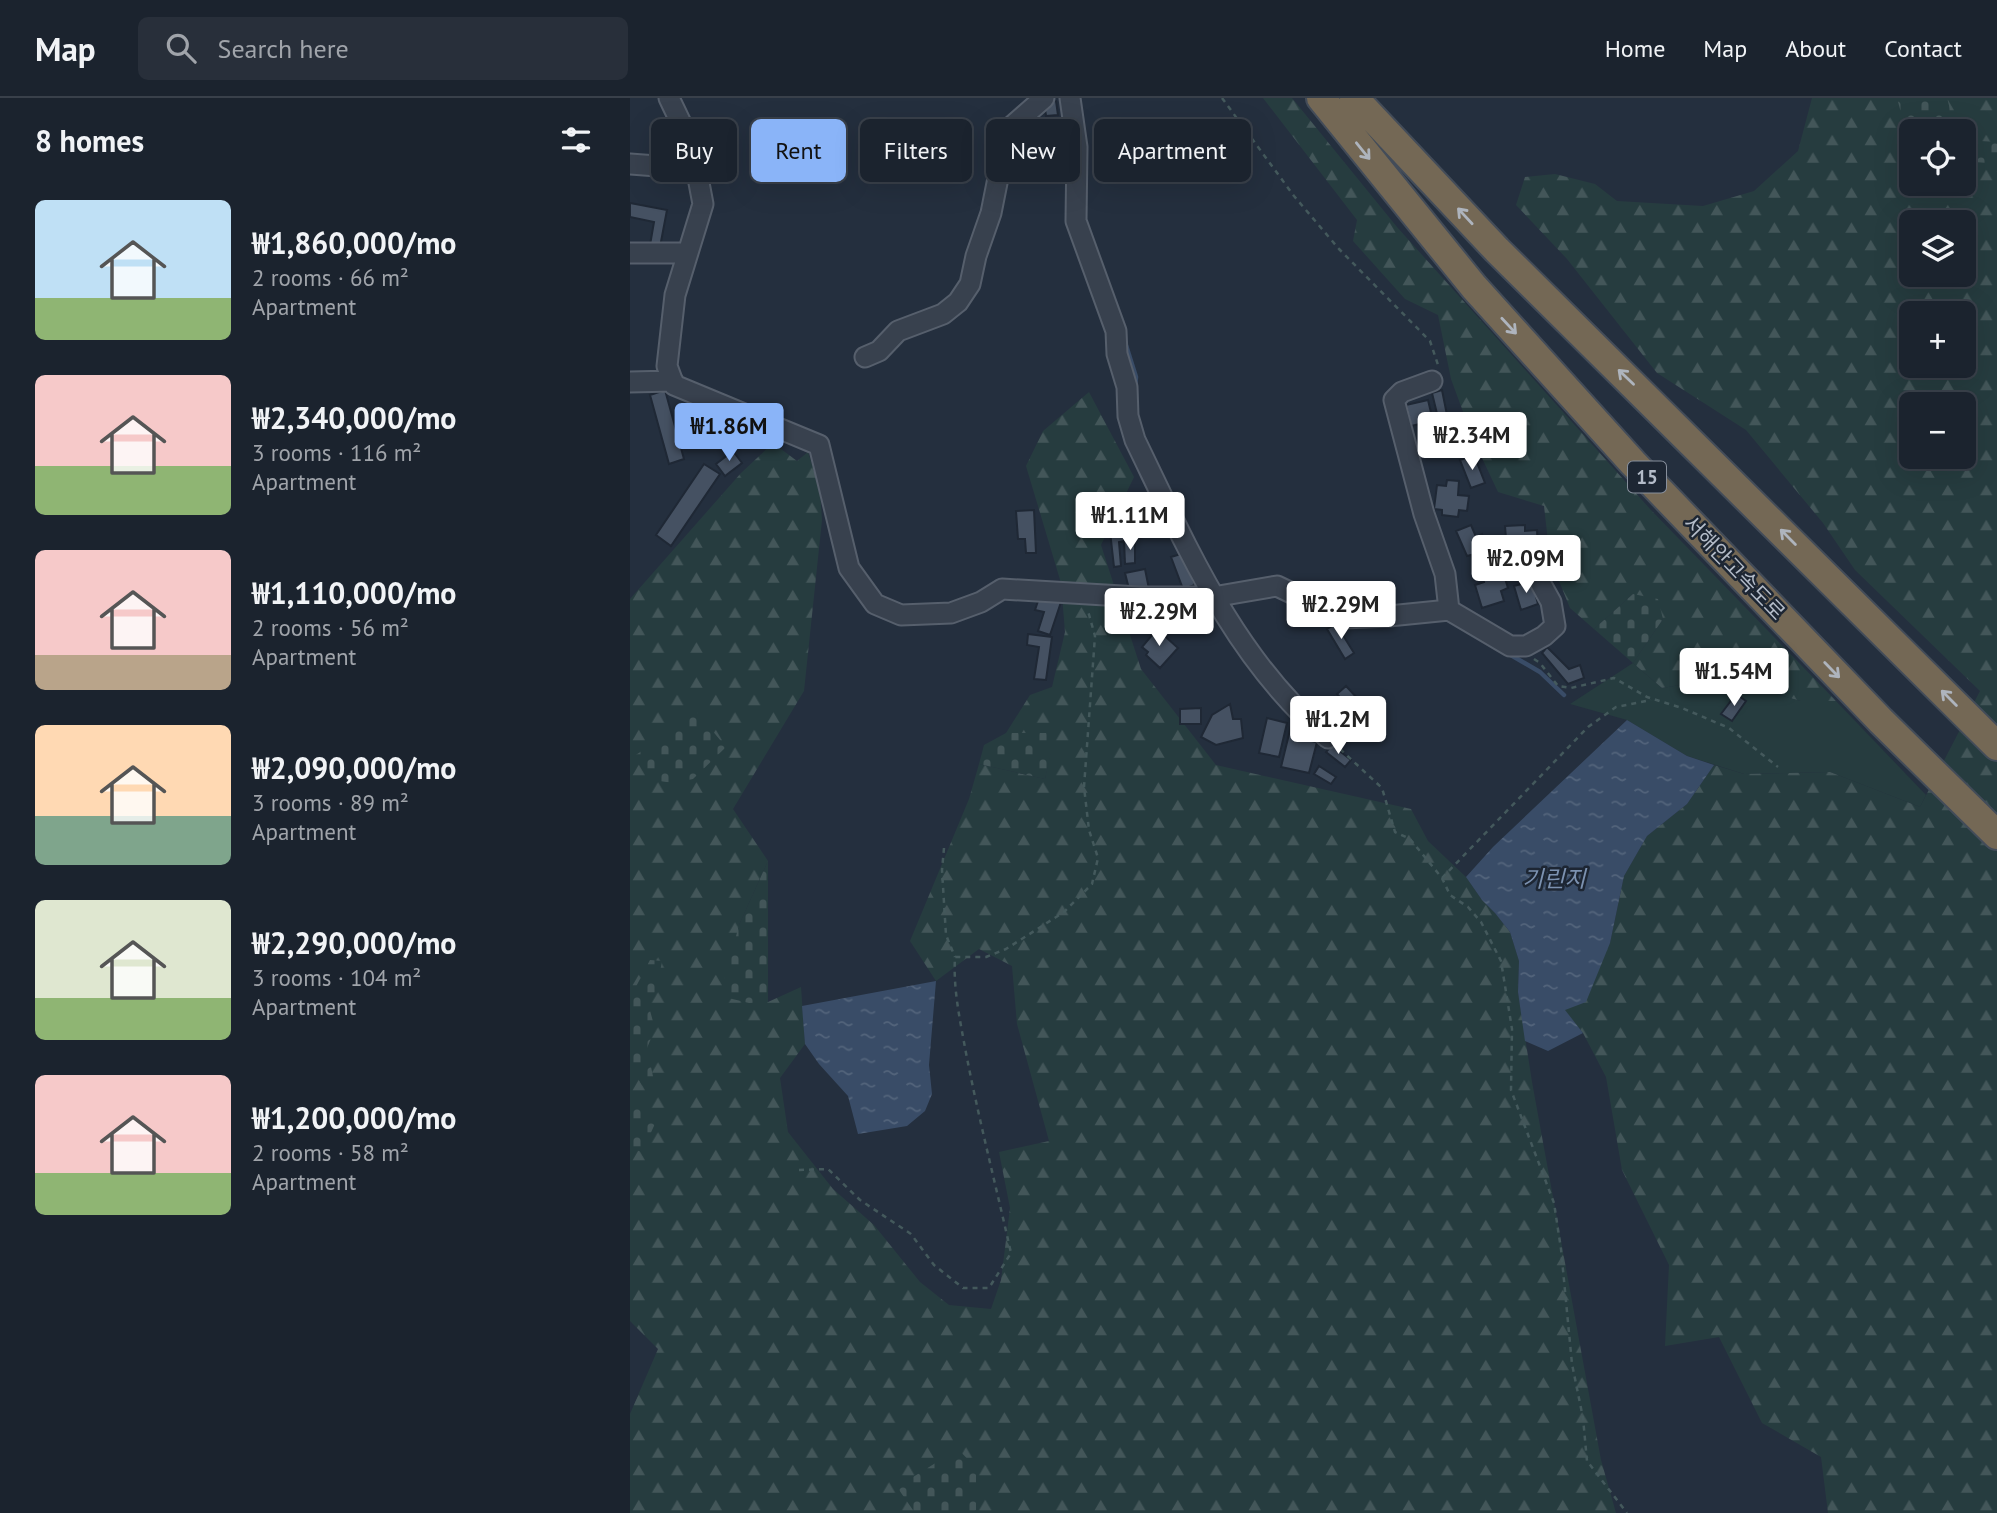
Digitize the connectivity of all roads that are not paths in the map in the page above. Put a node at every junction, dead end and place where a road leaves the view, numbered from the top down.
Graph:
1 (669, 98) edge
2 (1044, 98) edge
3 (1070, 98) edge
4 (1321, 98) edge
5 (1354, 98) edge
6 (679, 119) edge
7 (630, 164) edge
8 (651, 166) edge
9 (699, 182) edge
10 (630, 253) edge
11 (687, 253) junction
12 (865, 357) dead end
13 (673, 381) junction
14 (1432, 381) road end
15 (630, 382) edge
16 (1531, 566) dead end
17 (1213, 597) junction
18 (1449, 610) junction
19 (1328, 738) road end
20 (1997, 746) edge
21 (1997, 835) edge

1 - 6 street
2 - 12 street
3 - 17 street
4 -> 21 highway, 서해안고속도로 / 15
20 -> 5 highway
7 - 8 street
9 - 11 street
10 - 11 street
11 - 13 street
13 - 15 street
13 - 17 street
14 - 18 street
16 - 18 street
17 - 18 street
17 - 19 street

